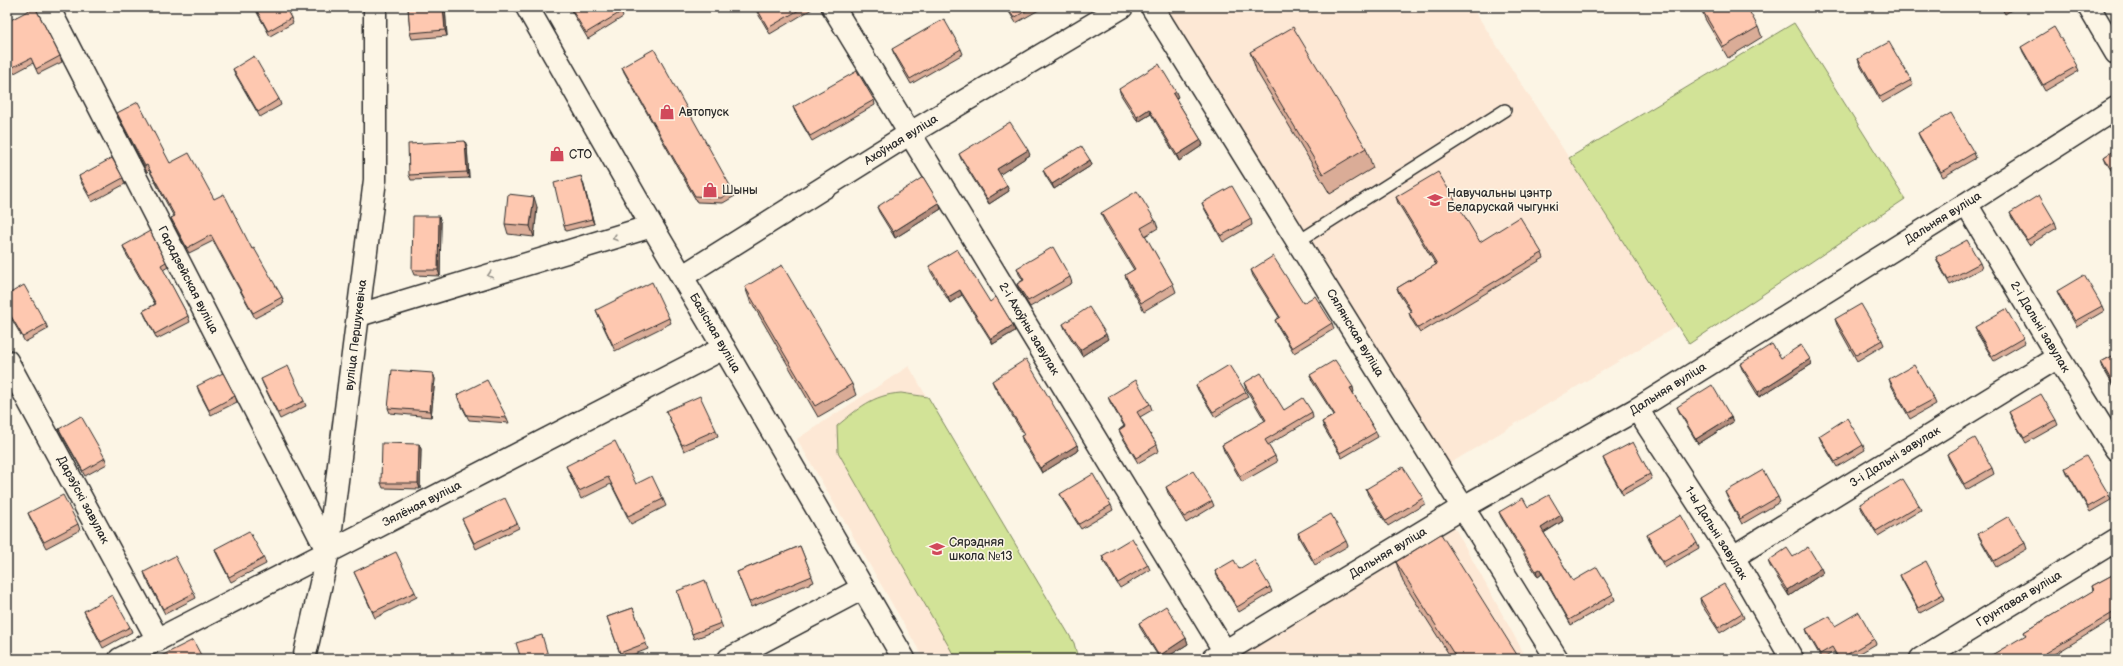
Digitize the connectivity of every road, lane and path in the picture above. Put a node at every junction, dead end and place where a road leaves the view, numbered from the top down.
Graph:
1 (48, 7) edge
2 (375, 7) edge
3 (527, 7) edge
4 (833, 7) edge
5 (1122, 7) edge
6 (1152, 7) edge
7 (2089, 7) edge
8 (2116, 53) edge
9 (2116, 108) edge
10 (1505, 110) dead end
11 (910, 134) junction
12 (1966, 204) junction
13 (652, 226) junction
14 (1299, 241) junction
15 (683, 276) junction
16 (359, 315) junction
17 (724, 348) junction
18 (2058, 357) junction
19 (7, 361) edge
20 (1637, 409) junction
21 (2116, 449) edge
22 (1462, 508) junction
23 (2116, 540) edge
24 (328, 552) junction
25 (1733, 557) junction
26 (863, 588) junction
27 (158, 640) junction
28 (1219, 655) edge
29 (120, 659) edge
30 (304, 659) edge
31 (729, 659) edge
32 (904, 659) edge
33 (1558, 659) edge
34 (1792, 659) edge
35 (1921, 659) edge

1 - 24 street, Гарадзейская вуліца
2 - 16 street, вуліца Першукевіча
3 - 13 street, Базісная вуліца
4 - 11 street, 2-і Ахоўны завулак
5 - 11 street, Ахоўная вуліца
6 - 14 street, Сялянская вуліца
7 - 8 street
9 - 12 street, Дальняя вуліца
10 - 14 lane
11 - 15 street, Ахоўная вуліца
11 - 28 street, 2-і Ахоўны завулак
12 - 18 street, 2-і Дальні завулак
12 - 20 street, Дальняя вуліца
13 - 15 street, Базісная вуліца
13 -> 16 street
14 - 22 street, Сялянская вуліца
15 - 17 street, Базісная вуліца
16 - 24 street, вуліца Першукевіча
17 - 24 street, Зялёная вуліца
17 - 26 street, Базісная вуліца
18 - 21 street, 2-і Дальні завулак
18 - 25 street, 3-і Дальні завулак
19 - 27 street, Дарэўскі завулак
20 - 22 street, Дальняя вуліца
20 - 25 street, 1-ы Дальні завулак
22 - 28 street, Дальняя вуліца
22 - 33 street, Сялянская вуліца
23 - 35 street, Грунтавая вуліца
24 - 27 street, Зялёная вуліца
24 - 30 street, вуліца Першукевіча
25 - 34 street, 1-ы Дальні завулак
26 - 31 street
26 - 32 street, Базісная вуліца
27 - 29 street, Зялёная вуліца

